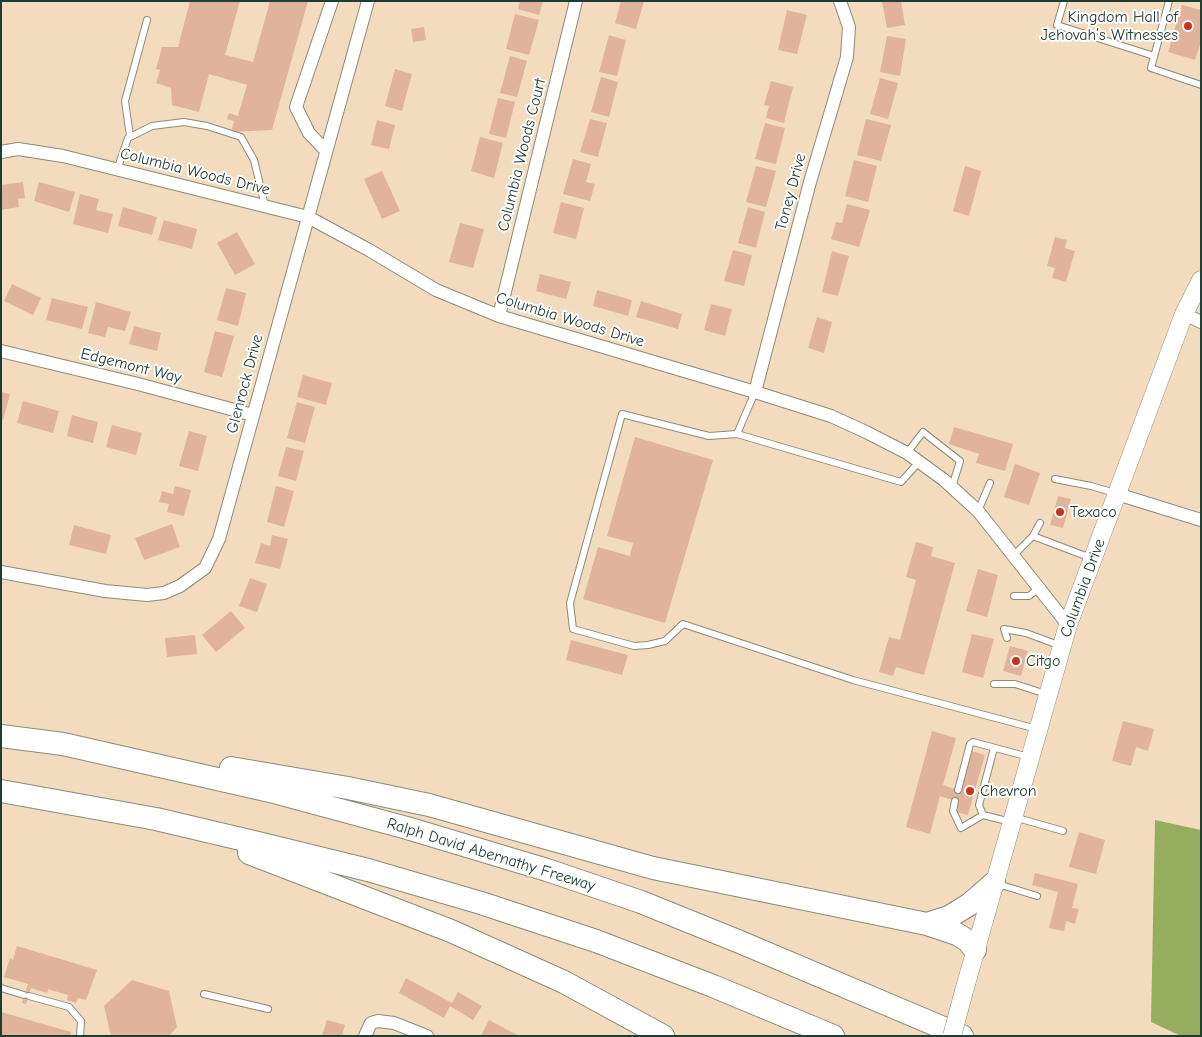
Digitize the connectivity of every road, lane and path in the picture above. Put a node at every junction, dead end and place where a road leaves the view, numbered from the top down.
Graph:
1 (332, 1) edge
2 (368, 1) edge
3 (576, 1) edge
4 (840, 1) edge
5 (1064, 1) edge
6 (1169, 1) edge
7 (146, 20) dead end
8 (1154, 56) junction
9 (1201, 85) edge
10 (130, 136) junction
11 (326, 151) junction
12 (1, 152) edge
13 (117, 170) junction
14 (265, 207) junction
15 (308, 217) junction
16 (1201, 280) edge
17 (1184, 314) junction
18 (499, 316) junction
19 (1201, 322) edge
20 (1, 351) edge
21 (755, 392) junction
22 (253, 415) junction
23 (737, 434) junction
24 (907, 453) junction
25 (919, 462) junction
26 (1056, 478) dead end
27 (990, 483) dead end
28 (952, 487) junction
29 (1117, 494) junction
30 (978, 511) junction
31 (1201, 520) edge
32 (1040, 523) dead end
33 (1033, 536) junction
34 (1014, 556) junction
35 (1093, 558) junction
36 (1, 572) edge
37 (1039, 588) junction
38 (1014, 596) dead end
39 (1068, 625) junction
40 (1007, 638) dead end
41 (1062, 647) junction
42 (994, 684) dead end
43 (1048, 695) junction
44 (1038, 729) junction
45 (1, 736) edge
46 (63, 744) junction
47 (994, 748) junction
48 (1030, 758) junction
49 (981, 770) dead end
50 (988, 772) junction
51 (1, 790) edge
52 (958, 790) dead end
53 (955, 800) dead end
54 (984, 815) junction
55 (156, 820) junction
56 (1012, 820) junction
57 (1063, 831) dead end
58 (994, 883) junction
59 (1037, 896) dead end
60 (927, 924) junction
61 (976, 950) junction
62 (1, 988) edge
63 (204, 994) dead end
64 (268, 1009) dead end
65 (80, 1036) edge
66 (365, 1036) edge
67 (427, 1036) edge
68 (663, 1036) edge
69 (833, 1036) edge
70 (952, 1036) edge
71 (962, 1036) edge

1 - 11 street
2 - 11 street, Glenrock Drive
3 - 18 street, Columbia Woods Court
4 - 21 street, Toney Drive
5 - 8 lane
6 - 8 lane
7 - 10 lane
8 - 9 lane
10 - 13 lane
10 - 14 lane
11 - 15 street, Glenrock Drive
12 - 13 street, Columbia Woods Drive
13 - 14 street, Columbia Woods Drive
14 - 15 street, Columbia Woods Drive
15 - 18 street, Columbia Woods Drive
15 - 22 street, Glenrock Drive
16 - 17 main road, Columbia Drive
17 - 19 street
17 - 29 main road, Columbia Drive
18 - 21 street, Columbia Woods Drive
20 - 22 street, Edgemont Way
21 - 23 lane
21 - 24 street, Columbia Woods Drive
22 - 36 street, Glenrock Drive
23 - 25 lane
23 - 44 lane
24 - 25 street, Columbia Woods Drive
24 - 28 lane
25 - 28 street, Columbia Woods Drive
26 - 29 lane
27 - 30 lane
28 - 30 street, Columbia Woods Drive
29 - 31 street
29 - 35 main road, Columbia Drive
30 - 34 street, Columbia Woods Drive
32 - 33 lane
33 - 34 lane
33 - 35 lane
34 - 37 street, Columbia Woods Drive
35 - 39 main road, Columbia Drive
37 - 38 lane
37 - 39 street, Columbia Woods Drive
39 - 41 main road, Columbia Drive
40 - 41 lane
41 - 43 main road, Columbia Drive
42 - 43 lane
43 - 44 main road, Columbia Drive
44 - 48 main road, Columbia Drive
45 - 46 highway, Ralph David Abernathy Freeway
46 - 60 highway
46 - 71 highway, Ralph David Abernathy Freeway
47 - 48 lane
47 - 50 lane
47 - 52 lane
48 - 56 main road, Columbia Drive
49 - 50 lane
50 - 54 lane
51 - 55 highway
53 - 54 lane
54 - 56 lane
55 - 68 highway
55 - 69 highway
56 - 57 lane
56 - 58 main road, Columbia Drive
58 - 59 lane
58 - 60 highway
58 - 61 main road, Columbia Drive
60 - 61 highway
61 - 70 main road, Columbia Drive, bridge
62 - 65 lane
63 - 64 lane
66 - 67 street

